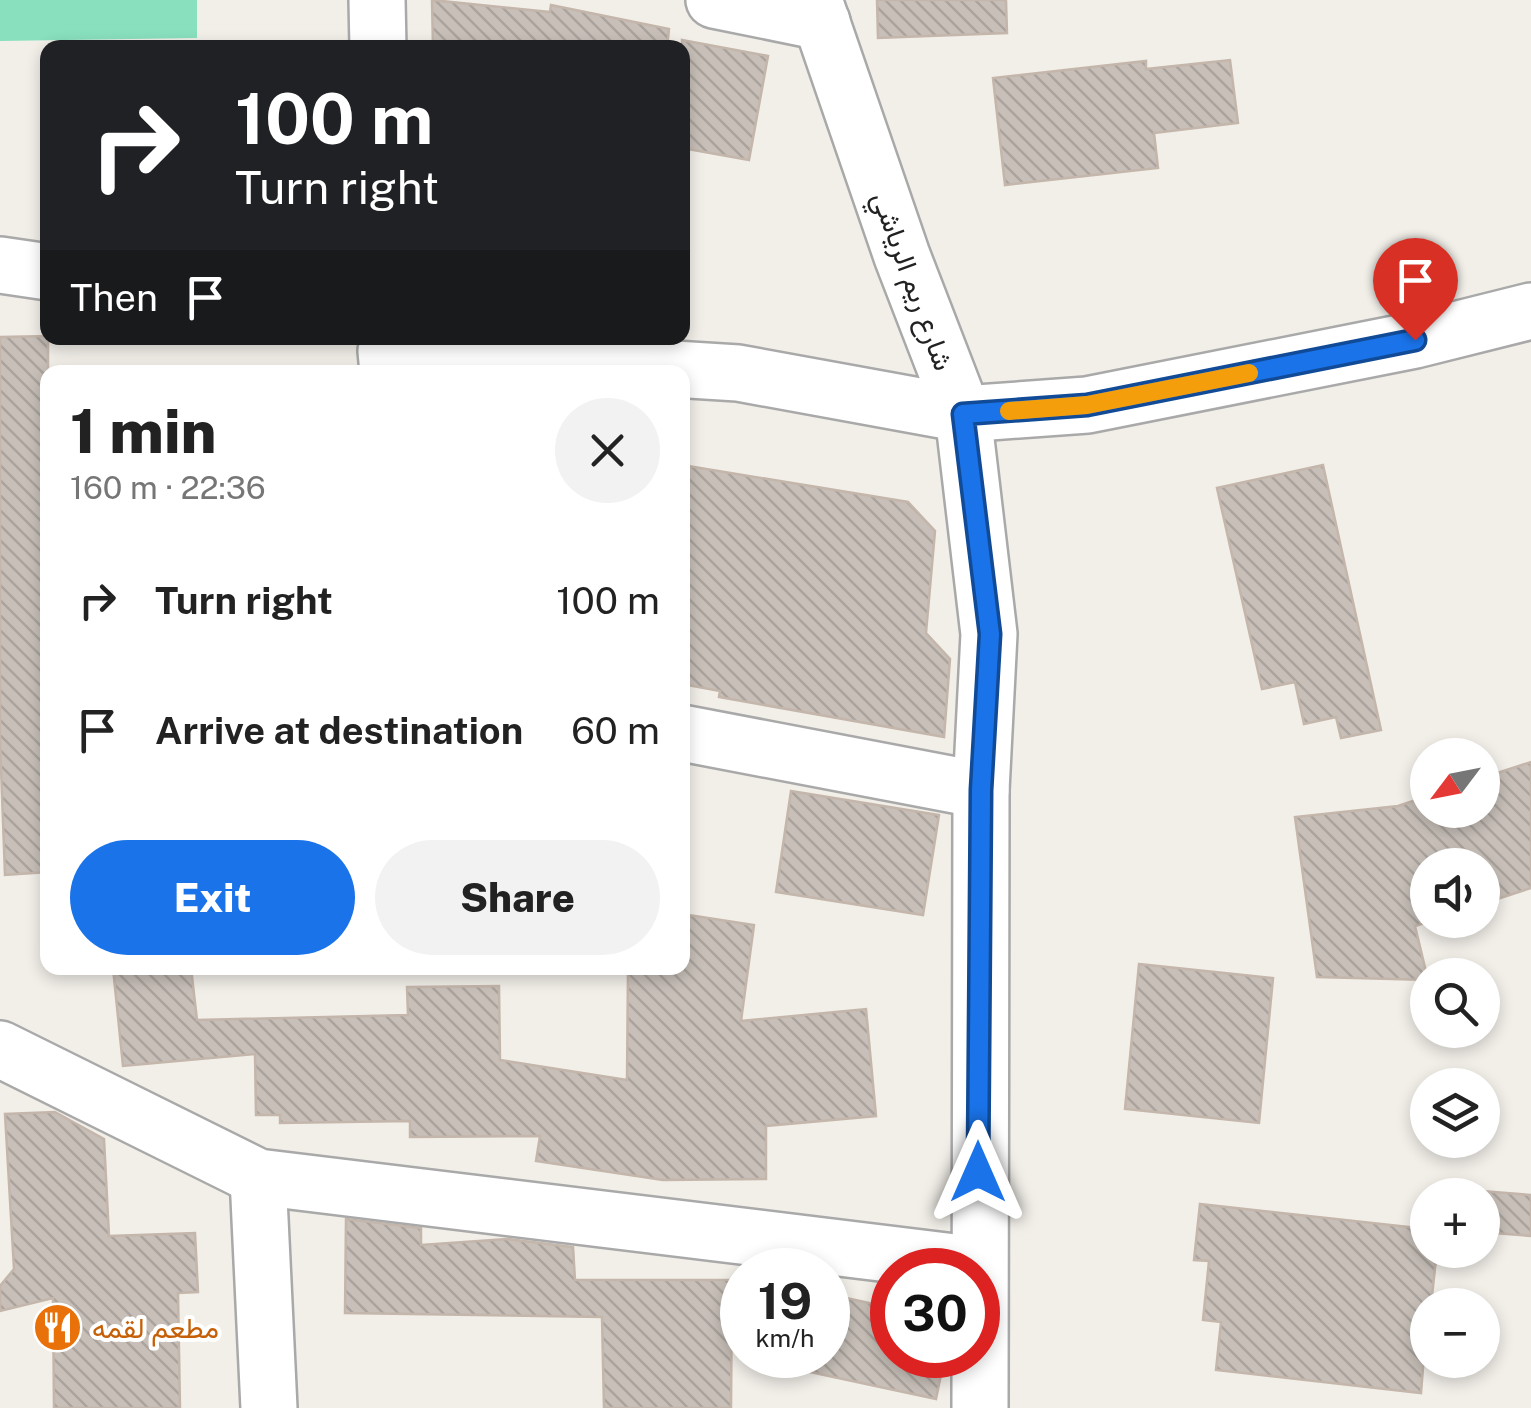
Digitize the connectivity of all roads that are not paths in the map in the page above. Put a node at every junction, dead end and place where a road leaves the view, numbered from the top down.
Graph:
1 (376, 0) edge
2 (714, 0) edge
3 (818, 11) edge
4 (378, 40) edge
5 (0, 264) edge
6 (40, 271) edge
7 (1531, 310) edge
8 (378, 350) edge
9 (613, 365) edge
10 (690, 370) edge
11 (963, 414) junction
12 (690, 734) edge
13 (981, 790) junction
14 (0, 1048) edge
15 (258, 1178) junction
16 (979, 1248) edge
17 (870, 1252) edge
18 (980, 1378) edge
19 (269, 1408) edge
20 (980, 1408) edge

1 - 4 street
2 - 3 street
3 - 11 street, شارع ريم الرياشي
5 - 6 street
7 - 11 street
8 - 9 street
10 - 11 street
11 - 13 street, شارع ريم الرياشي
12 - 13 street
13 - 16 street, شارع ريم الرياشي
14 - 15 street
15 - 17 street
15 - 19 street
18 - 20 street, شارع ريم الرياشي

